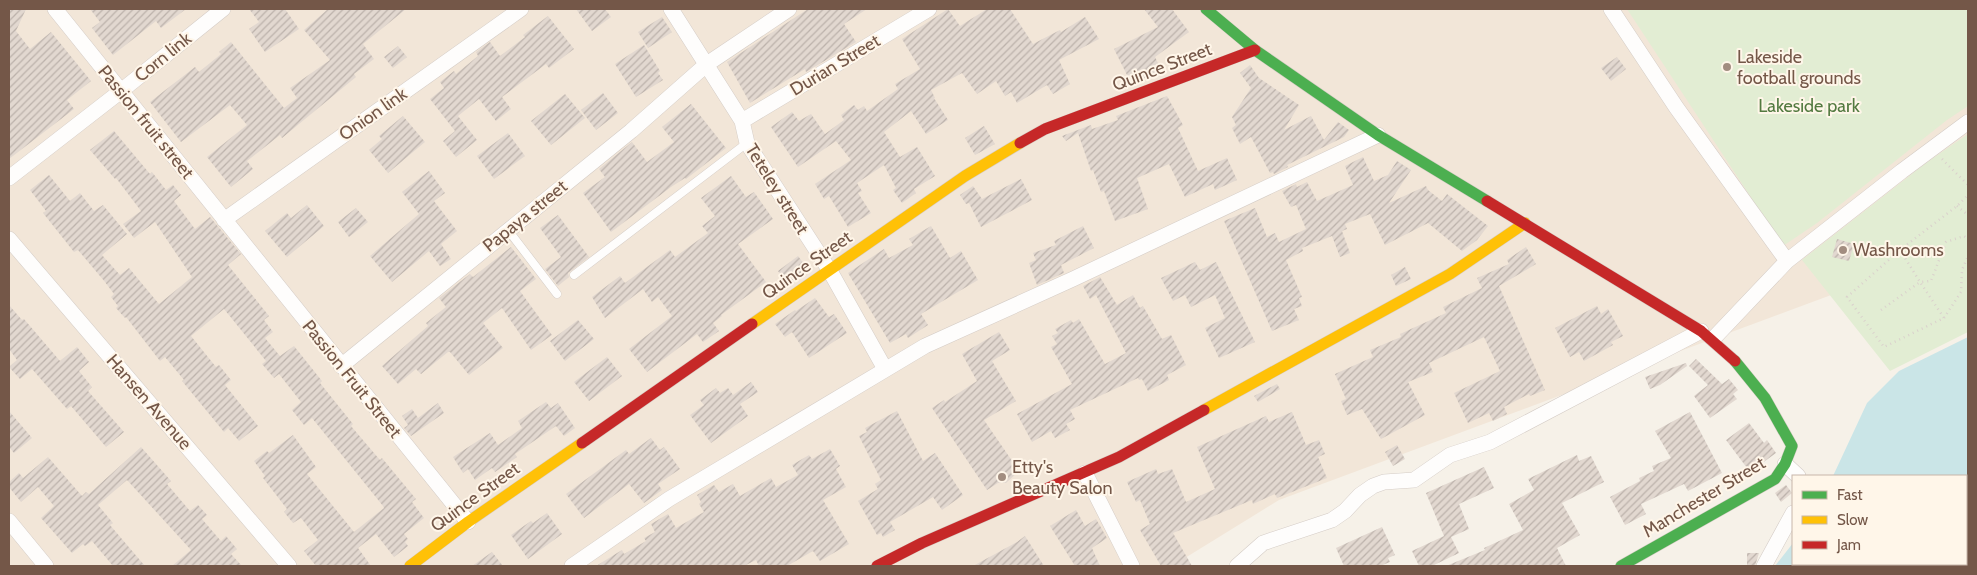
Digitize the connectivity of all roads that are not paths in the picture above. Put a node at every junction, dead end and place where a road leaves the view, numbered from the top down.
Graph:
1 (55, 9) edge
2 (223, 9) edge
3 (522, 9) edge
4 (671, 9) edge
5 (789, 9) edge
6 (929, 9) edge
7 (1206, 9) edge
8 (1611, 9) edge
9 (1255, 50) junction
10 (707, 64) junction
11 (121, 91) junction
12 (742, 121) junction
13 (1968, 122) edge
14 (1378, 135) junction
15 (747, 143) junction
16 (9, 178) edge
17 (224, 220) junction
18 (1526, 223) junction
19 (508, 230) junction
20 (237, 235) joint
21 (9, 238) edge
22 (1787, 261) junction
23 (830, 271) junction
24 (574, 275) dead end
25 (557, 294) dead end
26 (1707, 335) junction
27 (341, 366) junction
28 (885, 369) junction
29 (1785, 464) junction
30 (1085, 473) junction
31 (1797, 475) edge
32 (1792, 515) edge
33 (9, 521) edge
34 (468, 522) junction
35 (46, 566) edge
36 (289, 566) edge
37 (410, 566) edge
38 (572, 566) edge
39 (877, 566) edge
40 (1132, 566) edge
41 (1236, 566) edge
42 (1620, 566) edge
43 (1764, 566) edge

1 - 11 street, Passion fruit street
2 - 11 street, Corn link
3 - 17 street, Onion link
4 - 10 street, Teteley street
5 - 10 street, Papaya street
6 - 12 street, Durian Street
7 - 9 street
8 - 22 street
9 - 14 street
9 - 23 street, Quince Street
10 - 12 street, Teteley street
10 - 19 street, Papaya street
11 - 16 street, Corn link
11 - 17 street, Passion fruit street
12 - 15 street, Teteley street
13 - 22 street
14 - 18 street
14 - 28 street
15 - 23 street, Teteley street
15 - 24 lane
17 - 20 street, Passion fruit street
18 - 26 street
18 - 30 street
19 - 25 lane
19 - 27 street, Papaya street
20 - 27 street, Passion Fruit Street
21 - 36 street, Hansen Avenue
22 - 26 street
23 - 28 street, Teteley street
23 - 34 street, Quince Street
26 - 29 street, Manchester Street
26 - 41 street
27 - 34 street, Passion Fruit Street
28 - 38 street
29 - 31 street
29 - 42 street, Manchester Street
30 - 39 street
30 - 40 street
32 - 43 street
33 - 35 street
34 - 37 street, Quince Street

